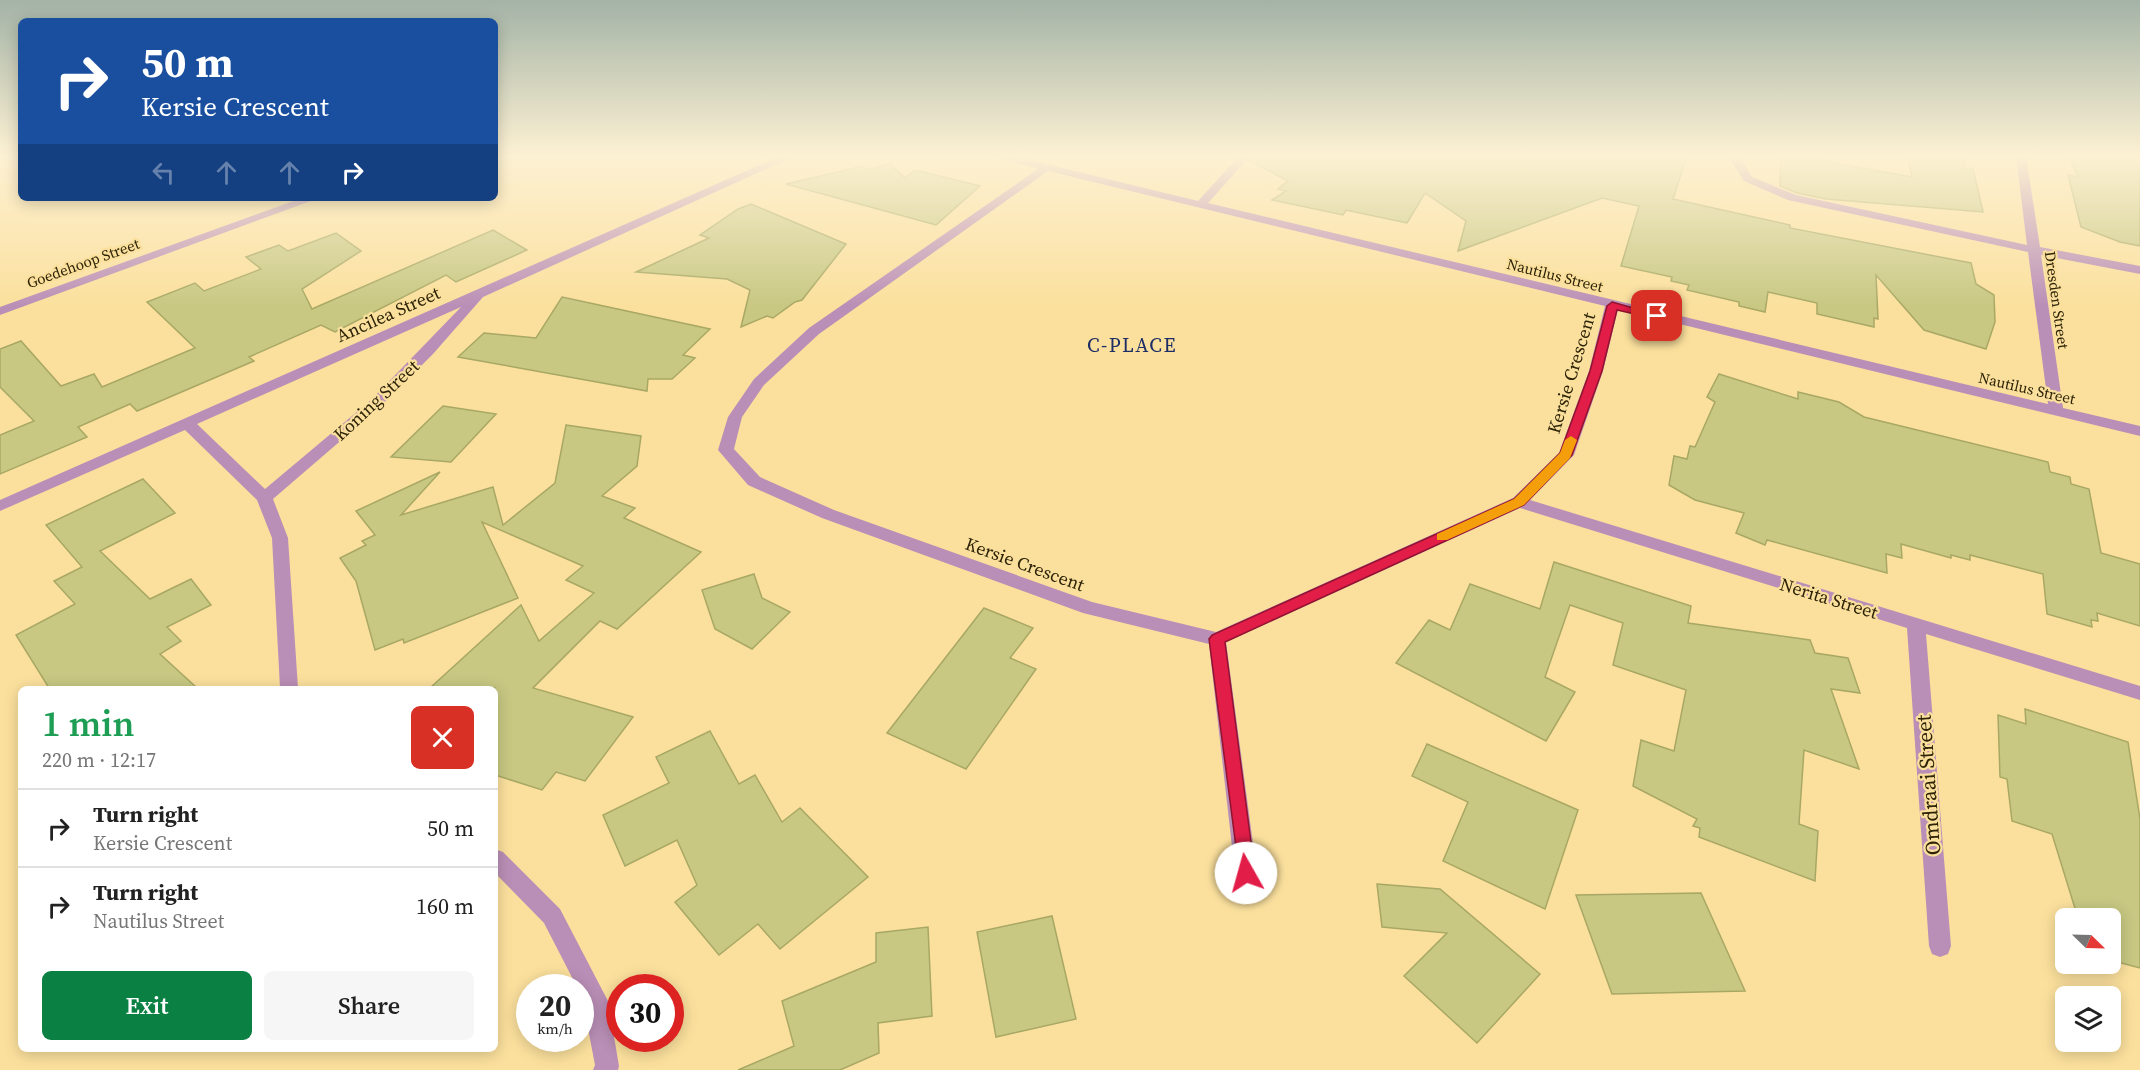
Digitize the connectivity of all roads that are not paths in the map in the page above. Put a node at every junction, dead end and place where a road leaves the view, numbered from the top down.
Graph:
1 (290, 206) edge
2 (677, 206) edge
3 (992, 206) edge
4 (1199, 206) edge
5 (1832, 206) edge
6 (2028, 206) edge
7 (2034, 251) junction
8 (2140, 270) edge
9 (480, 293) junction
10 (1612, 306) junction
11 (0, 311) edge
12 (2056, 412) junction
13 (187, 423) junction
14 (2140, 431) edge
15 (264, 498) junction
16 (1519, 502) junction
17 (0, 506) edge
18 (1916, 624) junction
19 (1217, 639) junction
20 (289, 686) edge
21 (2140, 693) edge
22 (498, 863) edge
23 (1246, 873) dead end
24 (1940, 946) dead end
25 (605, 1070) edge

1 - 11 street, Goedehoop Street
2 - 9 street, Ancilea Street
3 - 19 street, Kersie Crescent
4 - 10 street, Nautilus Street
5 - 7 street
6 - 7 street, Dresden Street
7 - 8 street
7 - 12 street, Dresden Street
9 - 13 street, Ancilea Street
9 - 15 street, Koning Street
10 - 12 street, Nautilus Street
10 - 16 street, Kersie Crescent
12 - 14 street, Nautilus Street
13 - 15 street
13 - 17 street, Ancilea Street
15 - 20 street
16 - 18 street, Nerita Street
16 - 19 street, Kersie Crescent
18 - 21 street, Nerita Street
18 - 24 street, Omdraai Street
19 - 23 street
22 - 25 street

